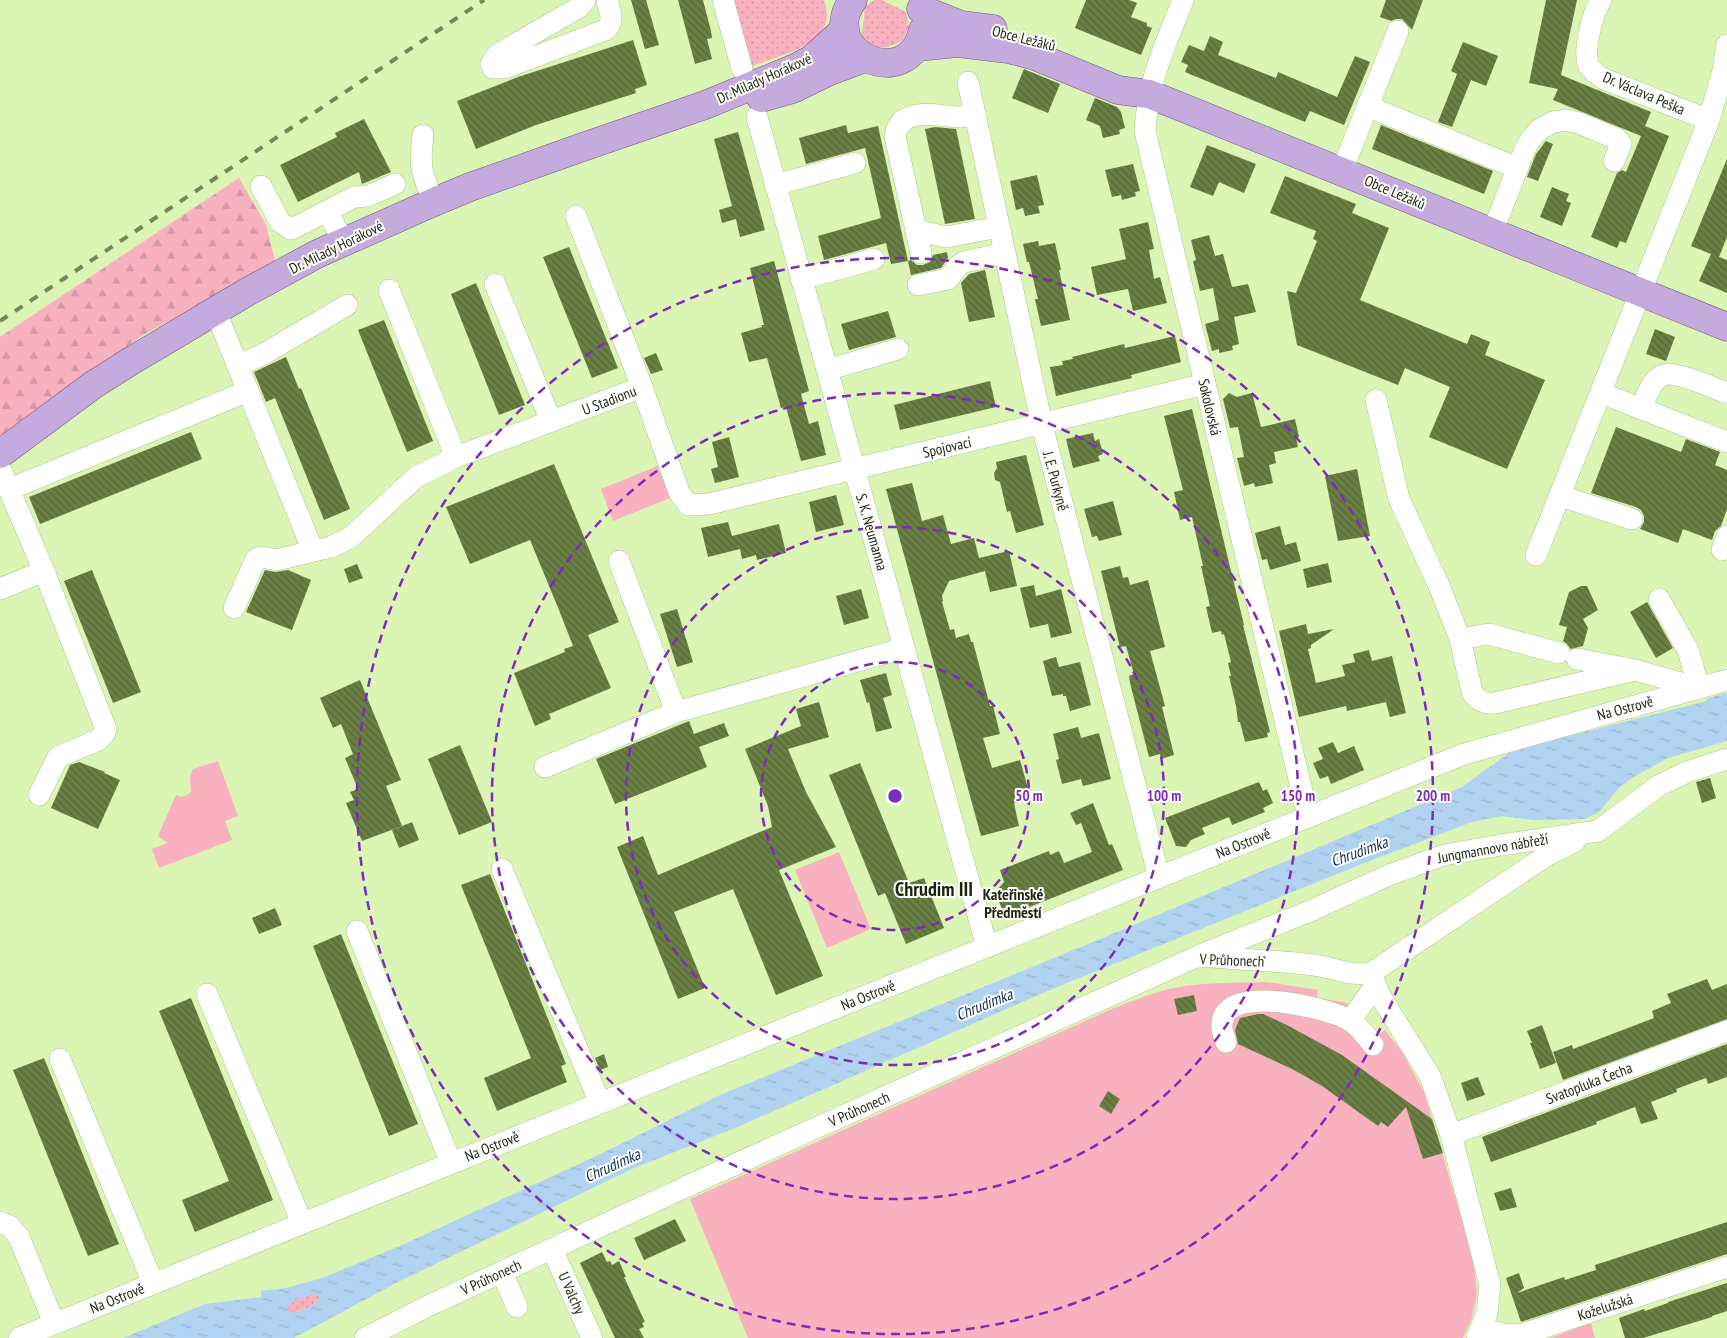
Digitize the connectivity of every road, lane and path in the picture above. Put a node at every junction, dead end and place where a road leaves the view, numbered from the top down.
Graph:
1 (585, 0) edge
2 (607, 0) edge
3 (723, 0) edge
4 (1183, 0) edge
5 (1601, 0) edge
6 (918, 4) edge
7 (846, 10) edge
8 (1398, 31) dead end
9 (917, 47) junction
10 (1727, 53) edge
11 (865, 58) junction
12 (742, 69) dead end
13 (968, 82) dead end
14 (1149, 94) junction
15 (704, 105) junction
16 (1367, 106) junction
17 (975, 114) junction
18 (756, 117) dead end
19 (1709, 120) junction
20 (423, 135) dead end
21 (1614, 161) dead end
22 (855, 163) dead end
23 (1517, 168) junction
24 (1342, 170) junction
25 (395, 184) dead end
26 (775, 185) junction
27 (262, 186) dead end
28 (434, 202) junction
29 (327, 211) junction
30 (576, 216) dead end
31 (999, 227) junction
32 (916, 230) junction
33 (1492, 233) junction
34 (344, 242) junction
35 (920, 253) dead end
36 (1005, 253) junction
37 (874, 259) dead end
38 (801, 279) junction
39 (495, 284) dead end
40 (918, 286) dead end
41 (389, 290) dead end
42 (1641, 292) junction
43 (347, 306) dead end
44 (215, 310) junction
45 (1727, 327) edge
46 (898, 349) dead end
47 (238, 365) junction
48 (826, 370) junction
49 (1205, 384) junction
50 (642, 387) junction
51 (248, 391) junction
52 (1601, 393) junction
53 (1727, 393) edge
54 (1376, 400) dead end
55 (1642, 409) junction
56 (551, 421) junction
57 (1042, 425) junction
58 (1727, 442) edge
59 (0, 454) edge
60 (456, 457) junction
61 (0, 468) edge
62 (854, 470) junction
63 (10, 489) junction
64 (1560, 496) junction
65 (688, 505) joint
66 (1632, 519) dead end
67 (313, 551) junction
68 (1536, 556) dead end
69 (619, 561) dead end
70 (44, 571) junction
71 (0, 589) edge
72 (1659, 599) dead end
73 (234, 608) dead end
74 (1460, 639) junction
75 (904, 648) junction
76 (1635, 670) junction
77 (1727, 680) edge
78 (1698, 688) junction
79 (676, 712) junction
80 (1727, 759) edge
81 (545, 767) dead end
82 (39, 794) dead end
83 (1308, 817) junction
84 (1598, 831) junction
85 (502, 869) dead end
86 (1159, 877) junction
87 (357, 931) dead end
88 (987, 947) junction
89 (1198, 956) junction
90 (1373, 980) junction
91 (207, 994) dead end
92 (1350, 1021) junction
93 (1727, 1031) edge
94 (1226, 1042) dead end
95 (1373, 1045) dead end
96 (60, 1059) dead end
97 (600, 1103) junction
98 (1451, 1136) junction
99 (451, 1163) junction
100 (0, 1222) edge
101 (302, 1223) junction
102 (552, 1249) junction
103 (1727, 1267) edge
104 (502, 1272) junction
105 (153, 1283) junction
106 (518, 1307) dead end
107 (54, 1323) junction
108 (1480, 1333) edge
109 (18, 1338) edge
110 (365, 1338) edge
111 (592, 1338) edge

1 - 2 street
3 - 12 street
4 - 14 street, Sokolovská
5 - 19 street, Dr. Václava Peška
6 - 9 main road
6 - 14 main road, Obce Ležáků
7 - 11 main road
7 - 15 main road, Dr. Milady Horákové
8 - 16 street
9 - 11 main road
9 - 14 main road, Obce Ležáků
10 - 19 street
11 - 15 main road, Dr. Milady Horákové
13 - 17 street, J. E. Purkyně
14 - 24 main road, Obce Ležáků
14 - 49 street, Sokolovská
15 - 28 main road, Dr. Milady Horákové
16 - 23 street
16 - 24 street
17 - 31 street, J. E. Purkyně
17 - 32 street
18 - 26 street, S. K. Neumanna
19 - 42 street
20 - 28 street
21 - 23 street
22 - 26 street
23 - 33 street
24 - 33 main road, Obce Ležáků
25 - 29 street
26 - 38 street, S. K. Neumanna
27 - 29 street
28 - 34 main road, Dr. Milady Horákové
29 - 34 street
30 - 50 street
31 - 32 street
31 - 36 street, J. E. Purkyně
32 - 35 street
33 - 42 main road, Obce Ležáků
34 - 44 main road, Dr. Milady Horákové
36 - 40 street
36 - 57 street, J. E. Purkyně
37 - 38 street
38 - 48 street, S. K. Neumanna
39 - 56 street
41 - 60 street
42 - 45 main road, Obce Ležáků
42 - 52 street
43 - 47 street
44 - 47 street
44 - 59 main road, Dr. Milady Horákové
46 - 48 street
47 - 51 street
48 - 62 street, S. K. Neumanna
49 - 57 street, Spojovací
49 - 83 street, Sokolovská
50 - 56 street, U Stadionu
50 - 65 street, U Stadionu
51 - 63 street
51 - 67 street
52 - 55 street
52 - 64 street
53 - 55 street
54 - 74 street
55 - 58 street
56 - 60 street, U Stadionu
57 - 62 street, Spojovací
57 - 86 street, J. E. Purkyně
60 - 67 street, U Stadionu
61 - 63 street
62 - 65 street, Spojovací
62 - 75 street, S. K. Neumanna
63 - 70 street
64 - 66 street
64 - 68 street
67 - 73 street, U Stadionu
69 - 79 street
70 - 71 street
70 - 82 street
72 - 78 street
74 - 76 street
74 - 76 street
75 - 79 street
75 - 88 street, S. K. Neumanna
76 - 78 street
77 - 78 street, Na Ostrově
78 - 83 street, Na Ostrově
79 - 81 street
80 - 84 street, Jungmannovo nábřeží
83 - 86 street, Na Ostrově
84 - 89 street, Jungmannovo nábřeží
84 - 90 street
85 - 97 street
86 - 88 street, Na Ostrově
87 - 99 street
88 - 97 street, Na Ostrově
89 - 90 street, V Průhonech
89 - 102 street, V Průhonech
90 - 92 street
90 - 98 street
91 - 101 street
92 - 94 street
92 - 95 street
93 - 98 street, Svatopluka Čecha
96 - 105 street
97 - 99 street, Na Ostrově
98 - 108 street
99 - 101 street, Na Ostrově
100 - 107 street
101 - 105 street, Na Ostrově
102 - 104 street, V Průhonech
102 - 111 street, U Valchy
103 - 108 street, Koželužská
104 - 106 street
104 - 110 street, V Průhonech
105 - 107 street, Na Ostrově
107 - 109 street, Na Ostrově

